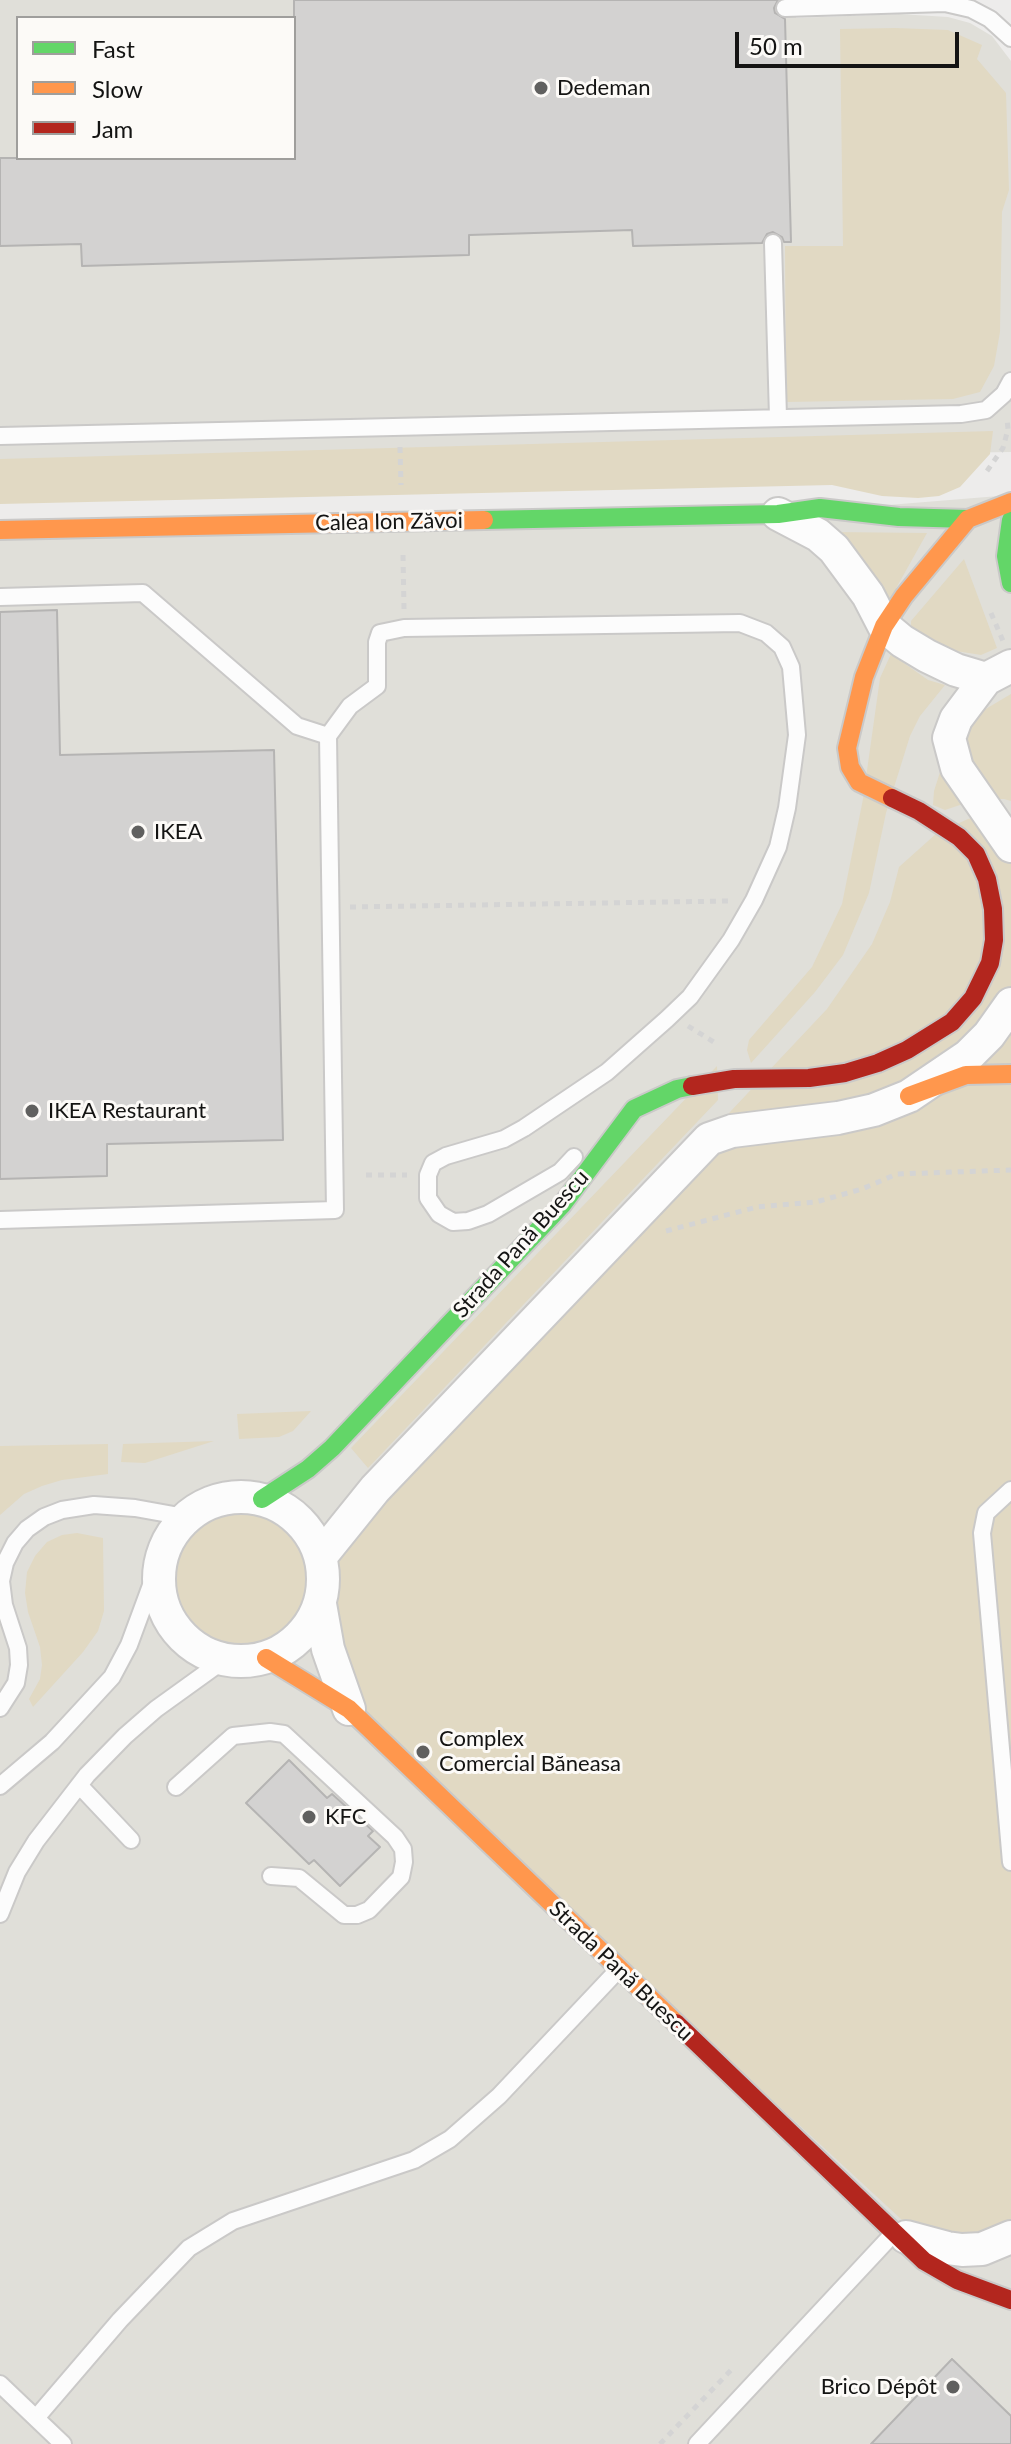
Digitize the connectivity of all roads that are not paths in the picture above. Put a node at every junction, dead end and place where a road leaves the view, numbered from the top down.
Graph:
1 (785, 8) dead end
2 (1011, 38) edge
3 (773, 243) dead end
4 (1011, 381) edge
5 (778, 417) junction
6 (0, 436) edge
7 (1011, 502) edge
8 (778, 514) junction
9 (968, 519) junction
10 (1011, 520) edge
11 (0, 530) edge
12 (1011, 583) edge
13 (0, 597) edge
14 (884, 626) junction
15 (998, 672) edge
16 (328, 736) junction
17 (1011, 846) edge
18 (1011, 1004) edge
19 (1011, 1074) edge
20 (909, 1096) junction
21 (634, 1109) junction
22 (0, 1220) edge
23 (1011, 1490) edge
24 (262, 1499) junction
25 (185, 1517) junction
26 (321, 1556) junction
27 (160, 1561) junction
28 (320, 1604) junction
29 (266, 1658) junction
30 (224, 1660) junction
31 (0, 1708) edge
32 (349, 1709) junction
33 (79, 1785) junction
34 (0, 1786) edge
35 (176, 1787) dead end
36 (131, 1840) dead end
37 (1011, 1862) edge
38 (271, 1876) dead end
39 (0, 1914) edge
40 (619, 1969) junction
41 (893, 2233) junction
42 (1011, 2237) edge
43 (1011, 2300) edge
44 (0, 2384) edge
45 (36, 2418) junction
46 (63, 2444) edge
47 (697, 2444) edge

1 - 2 lane
3 - 5 lane
4 - 5 lane
5 - 6 lane
7 - 9 main road, Strada Pană Buescu
8 - 9 main road, Calea Ion Zăvoi
8 - 11 main road, Calea Ion Zăvoi
8 - 14 street, Calea Ion Zăvoi
9 - 14 main road, Strada Pană Buescu
10 - 12 main road
13 - 16 lane
14 - 15 street, Calea Ion Zăvoi
14 - 21 main road, Strada Pană Buescu
15 - 17 street
16 - 21 lane
16 - 22 lane
18 - 20 street
19 - 20 main road
20 - 26 street
21 - 24 main road, Strada Pană Buescu
23 - 37 lane
24 - 25 street
24 - 26 street
25 - 27 street
25 - 31 lane
26 - 28 street
27 - 30 street
27 - 34 lane
28 - 29 street
28 - 32 street, Strada Pană Buescu
29 - 30 street
29 - 32 main road, Strada Pană Buescu
30 - 33 lane
32 - 40 main road, Strada Pană Buescu
33 - 36 lane
33 - 39 lane
35 - 38 lane
40 - 41 main road, Strada Pană Buescu
40 - 45 lane
41 - 42 street, Strada Pană Buescu
41 - 43 main road, Strada Pană Buescu
41 - 47 lane
44 - 45 lane
45 - 46 lane

